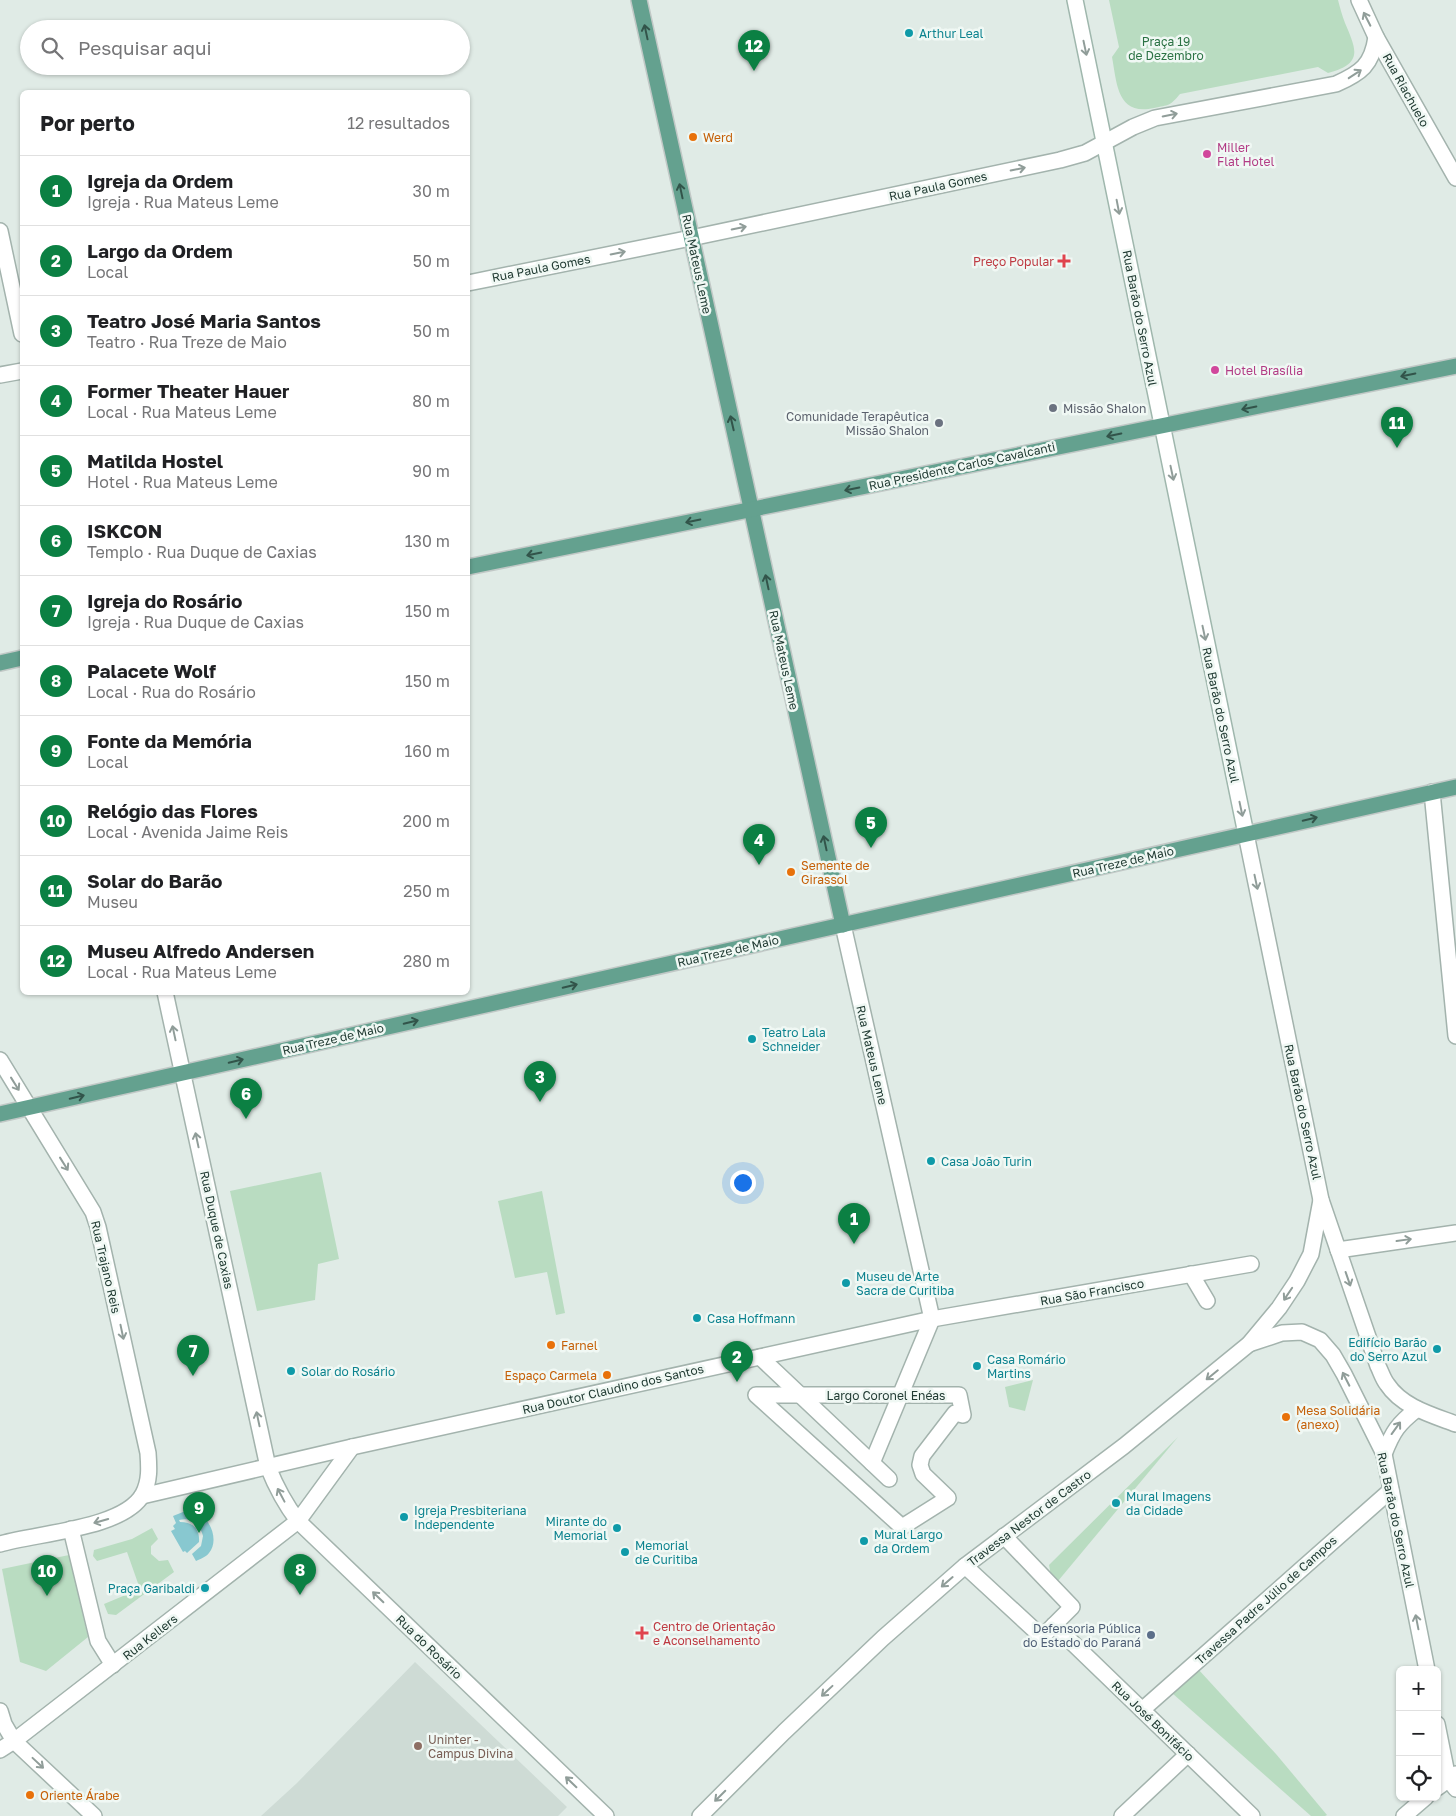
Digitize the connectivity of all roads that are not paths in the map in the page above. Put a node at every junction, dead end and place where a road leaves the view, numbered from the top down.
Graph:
1 (639, 0) edge
2 (1075, 0) edge
3 (1359, 0) edge
4 (1376, 37) junction
5 (1105, 143) junction
6 (1456, 178) edge
7 (0, 231) edge
8 (691, 238) junction
9 (470, 283) edge
10 (20, 325) edge
11 (1456, 366) edge
12 (20, 371) edge
13 (0, 375) edge
14 (1162, 426) junction
15 (751, 510) junction
16 (470, 567) edge
17 (20, 658) edge
18 (0, 663) edge
19 (1456, 787) edge
20 (1432, 792) junction
21 (1246, 834) junction
22 (843, 925) junction
23 (166, 995) edge
24 (1456, 1036) edge
25 (0, 1060) edge
26 (183, 1073) junction
27 (29, 1107) junction
28 (0, 1114) edge
29 (1321, 1200) junction
30 (1456, 1233) edge
31 (1338, 1250) junction
32 (1251, 1264) dead end
33 (1191, 1274) junction
34 (1207, 1301) dead end
35 (932, 1319) junction
36 (1250, 1344) junction
37 (760, 1357) junction
38 (756, 1395) joint
39 (1417, 1409) junction
40 (1456, 1424) edge
41 (352, 1448) junction
42 (1384, 1454) junction
43 (872, 1463) junction
44 (268, 1466) junction
45 (889, 1479) dead end
46 (1391, 1490) junction
47 (142, 1496) junction
48 (298, 1521) junction
49 (71, 1529) junction
50 (1004, 1536) junction
51 (0, 1544) edge
52 (965, 1566) junction
53 (1054, 1625) junction
54 (114, 1665) junction
55 (1425, 1666) edge
56 (1142, 1710) junction
57 (0, 1711) edge
58 (14, 1741) junction
59 (1441, 1743) edge
60 (0, 1750) edge
61 (1188, 1754) junction
62 (1449, 1782) edge
63 (1421, 1801) edge
64 (94, 1816) edge
65 (606, 1816) edge
66 (700, 1816) edge
67 (1122, 1816) edge
68 (1252, 1816) edge
69 (1404, 1816) edge

8 -> 1 main road, Rua Mateus Leme
2 -> 5 street, Rua Barão do Serro Azul
4 -> 3 street, Rua Riachuelo
5 -> 4 street, Rua Paula Gomes
4 - 6 street, Rua Riachuelo
8 -> 5 street, Rua Paula Gomes
5 -> 14 street, Rua Barão do Serro Azul
7 - 10 street
9 -> 8 street, Rua Paula Gomes
15 -> 8 main road, Rua Mateus Leme
11 -> 14 main road, Rua Presidente Carlos Cavalcanti
12 - 13 street
14 -> 15 main road, Rua Presidente Carlos Cavalcanti
14 -> 21 street, Rua Barão do Serro Azul
15 -> 16 main road, Rua Presidente Carlos Cavalcanti
22 -> 15 main road, Rua Mateus Leme
17 - 18 main road
19 - 20 main road, Rua Treze de Maio
21 -> 20 main road, Rua Treze de Maio
20 - 24 street
21 - 22 main road, Rua Treze de Maio
21 -> 29 street, Rua Barão do Serro Azul
26 -> 22 main road, Rua Treze de Maio
22 - 35 street, Rua Mateus Leme
26 -> 23 street, Rua Duque de Caxias
25 -> 27 street, Rua Trajano Reis
27 -> 26 main road, Rua Treze de Maio
44 -> 26 street, Rua Duque de Caxias
27 - 28 main road, Rua Treze de Maio
27 -> 47 street, Rua Trajano Reis
29 - 31 street, Rua Barão do Serro Azul
29 -> 36 street, Travessa Nestor de Castro
31 -> 30 street
31 -> 39 street, Rua Barão do Serro Azul
32 - 33 street, Rua São Francisco
33 - 34 street
33 - 35 street, Rua São Francisco
35 - 37 street, Rua Doutor Claudino dos Santos
35 - 43 street
42 -> 36 street, Rua Barão do Serro Azul
36 -> 50 street, Travessa Nestor de Castro
37 - 41 street, Rua Doutor Claudino dos Santos
37 - 43 street
38 - 38 street, Largo Coronel Enéas
39 - 40 street, Rua Barão do Serro Azul
42 -> 39 street
41 - 44 street, Rua Doutor Claudino dos Santos
41 - 48 street
42 - 46 street, Rua Barão do Serro Azul
43 - 45 street
44 - 47 street, Rua Doutor Claudino dos Santos
48 -> 44 street, Rua do Rosário
55 -> 46 street, Rua Barão do Serro Azul
46 - 56 street, Travessa Padre Júlio de Campos
47 -> 49 street
48 - 54 street, Rua Kellers
65 -> 48 street, Rua do Rosário
49 - 51 street
49 - 54 street
50 - 52 street, Travessa Nestor de Castro
50 - 53 street
52 - 53 street
52 -> 66 street, Travessa Nestor de Castro
53 - 56 street, Rua José Bonifácio
54 - 58 street, Rua Kellers
56 - 61 street, Rua José Bonifácio
57 - 58 street
58 - 60 street, Rua Kellers
58 -> 64 street
59 - 62 street
61 - 67 street
61 - 68 street, Rua José Bonifácio
63 - 69 street

